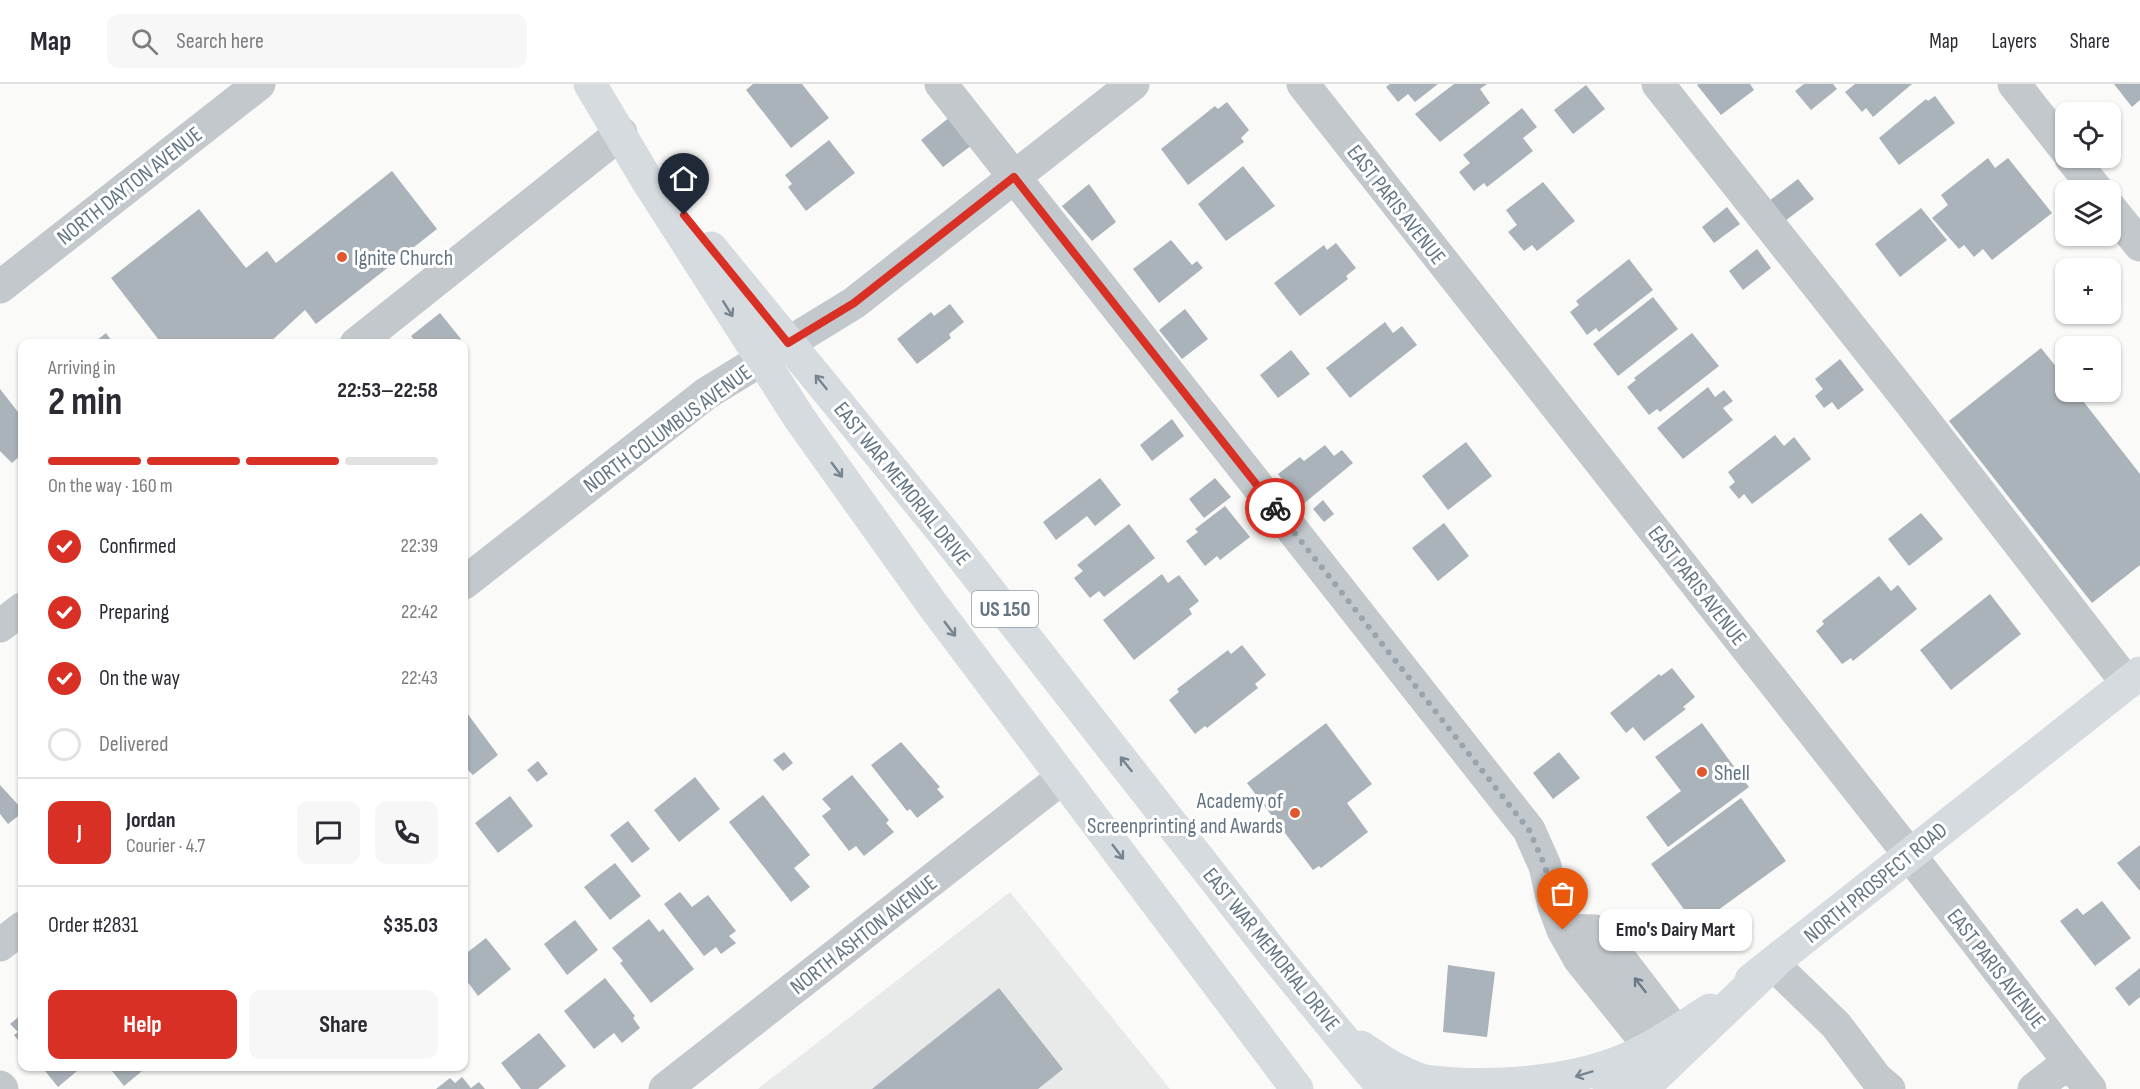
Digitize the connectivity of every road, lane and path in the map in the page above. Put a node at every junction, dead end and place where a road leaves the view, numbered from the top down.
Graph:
1 (259, 84) edge
2 (591, 84) edge
3 (941, 84) edge
4 (1133, 84) edge
5 (1303, 84) edge
6 (1658, 84) edge
7 (2014, 84) edge
8 (621, 133) junction
9 (2055, 136) edge
10 (2079, 168) edge
11 (1014, 177) junction
12 (2089, 180) edge
13 (2121, 222) edge
14 (2140, 245) edge
15 (0, 286) edge
16 (362, 339) edge
17 (788, 343) junction
18 (760, 359) junction
19 (468, 580) edge
20 (18, 612) edge
21 (0, 626) edge
22 (2134, 678) edge
23 (1062, 778) junction
24 (1909, 854) junction
25 (18, 931) edge
26 (0, 945) edge
27 (1773, 964) junction
28 (1299, 985) junction
29 (1660, 1044) junction
30 (2068, 1062) junction
31 (664, 1089) edge
32 (1297, 1089) edge
33 (1384, 1089) edge
34 (1609, 1089) edge
35 (1642, 1089) edge
36 (1889, 1089) edge
37 (2034, 1089) edge
38 (2090, 1089) edge

1 - 15 street, NORTH DAYTON AVENUE
2 - 8 main road, EAST WAR MEMORIAL DRIVE / US 150
3 - 11 street
4 - 11 street, NORTH COLUMBUS AVENUE
5 - 24 street, EAST PARIS AVENUE
6 - 22 street
7 - 9 street
8 - 16 street
8 - 17 main road, EAST WAR MEMORIAL DRIVE / US 150
8 -> 18 main road, EAST WAR MEMORIAL DRIVE / US 150
10 - 12 street
11 - 17 street, NORTH COLUMBUS AVENUE
11 - 29 street
13 - 14 street
17 - 18 street, NORTH COLUMBUS AVENUE
28 -> 17 main road, EAST WAR MEMORIAL DRIVE / US 150
18 - 19 street, NORTH COLUMBUS AVENUE
18 -> 23 main road, EAST WAR MEMORIAL DRIVE / US 150
20 - 21 street
22 - 24 main road, NORTH PROSPECT ROAD
23 - 31 street, NORTH ASHTON AVENUE
23 -> 32 main road, EAST WAR MEMORIAL DRIVE / US 150
24 - 27 main road, NORTH PROSPECT ROAD
24 - 30 street, EAST PARIS AVENUE
25 - 26 street
27 - 29 main road, NORTH PROSPECT ROAD
27 - 35 main road
27 - 36 street
29 -> 28 main road
28 - 33 main road, EAST WAR MEMORIAL DRIVE / US 150
29 - 34 main road
30 - 37 street
30 - 38 street, EAST PARIS AVENUE

